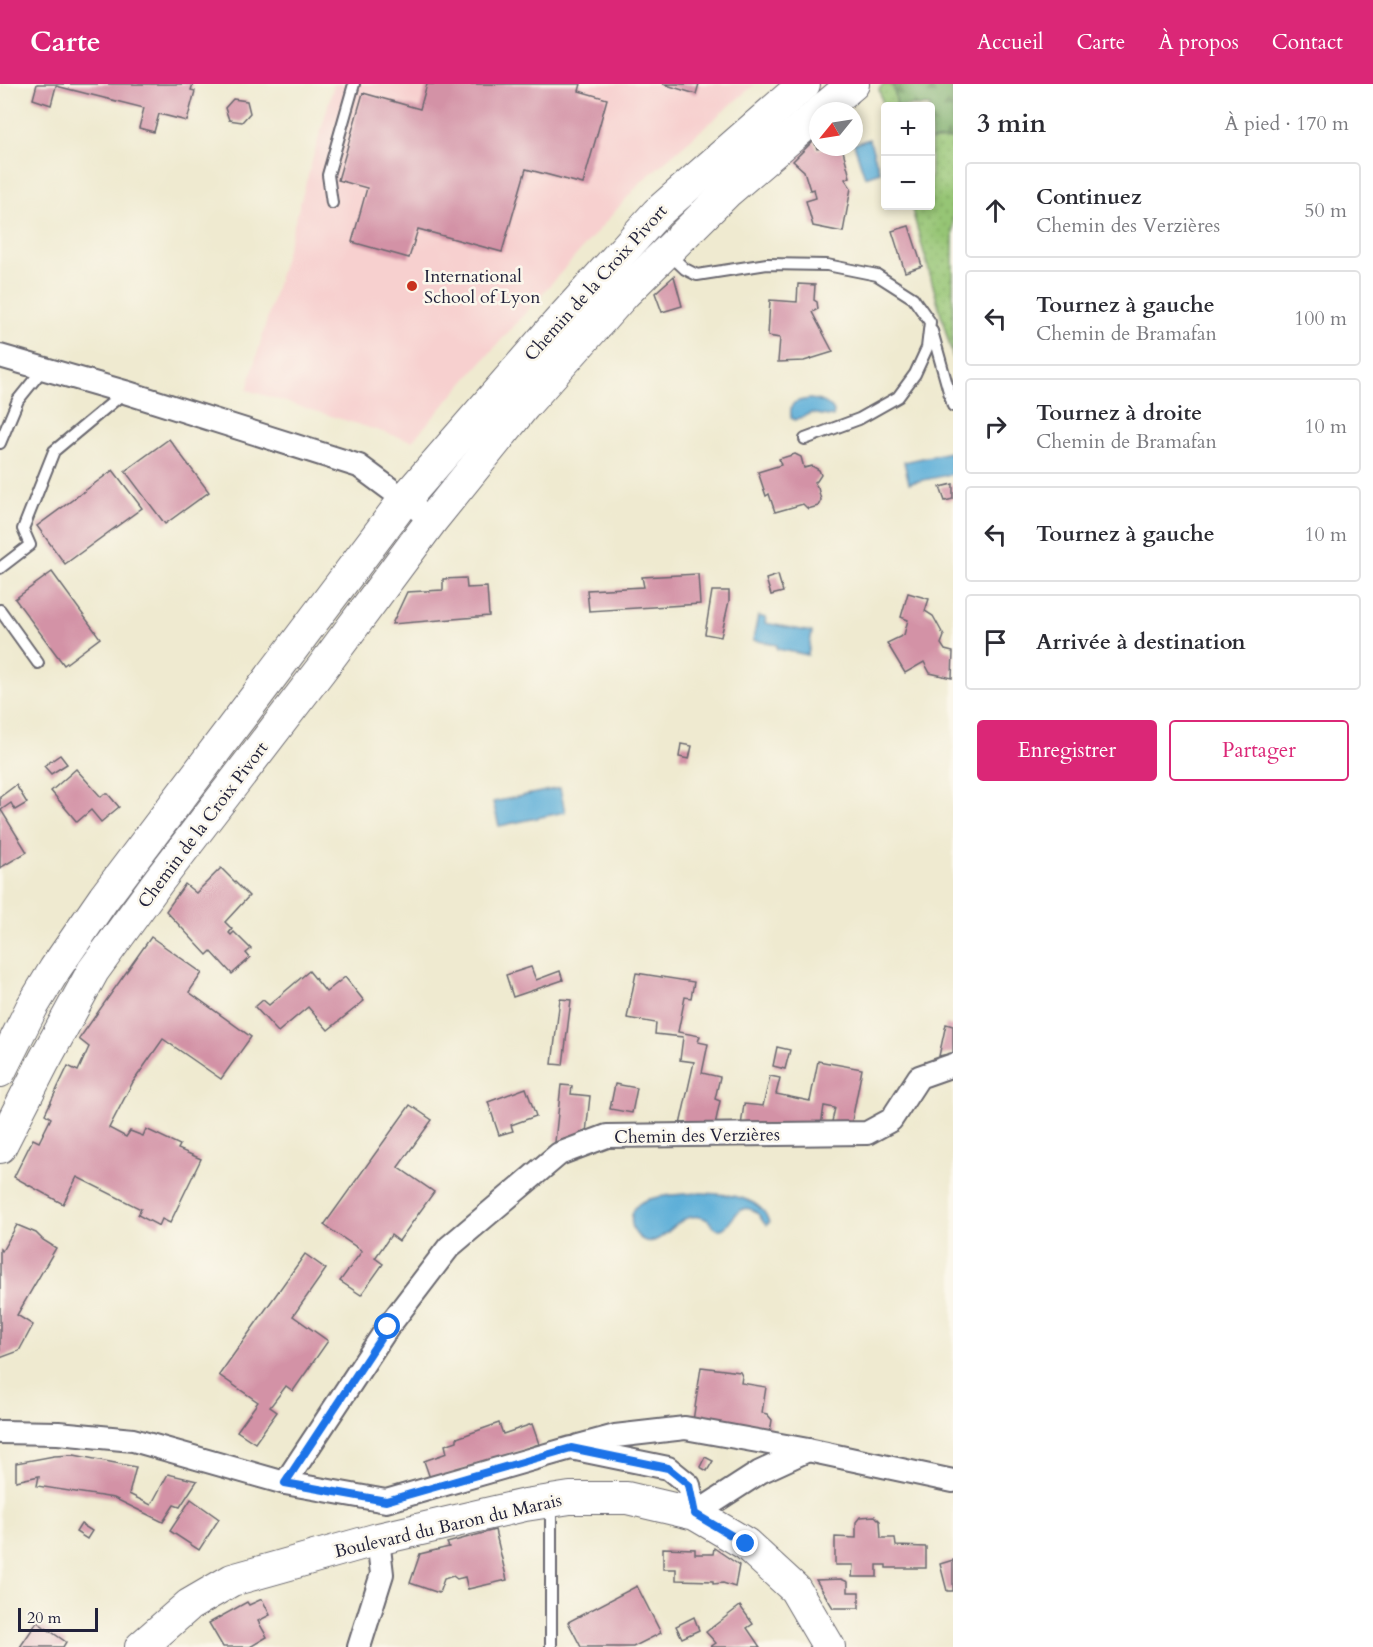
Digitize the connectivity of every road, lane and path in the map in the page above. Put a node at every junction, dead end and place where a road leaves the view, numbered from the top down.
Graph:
1 (354, 84) edge
2 (804, 84) edge
3 (853, 84) edge
4 (832, 102) edge
5 (809, 121) edge
6 (332, 203) dead end
7 (666, 252) junction
8 (930, 322) junction
9 (0, 356) edge
10 (44, 368) junction
11 (126, 392) junction
12 (953, 406) edge
13 (805, 439) dead end
14 (0, 443) edge
15 (405, 499) junction
16 (432, 520) junction
17 (0, 568) edge
18 (0, 610) edge
19 (38, 663) dead end
20 (953, 1065) edge
21 (0, 1071) edge
22 (0, 1147) edge
23 (0, 1432) edge
24 (571, 1448) junction
25 (808, 1450) junction
26 (953, 1481) edge
27 (285, 1483) junction
28 (551, 1501) junction
29 (695, 1514) junction
30 (378, 1539) junction
31 (141, 1647) edge
32 (359, 1647) edge
33 (550, 1647) edge
34 (829, 1647) edge

1 - 6 lane
2 - 15 main road, Chemin de la Croix Pivort
3 - 4 main road, Chemin de la Croix Pivort
5 - 7 main road, Chemin de la Croix Pivort
7 - 8 lane
7 - 16 main road, Chemin de la Croix Pivort
8 - 12 lane
8 - 13 lane
9 - 10 street
10 - 11 street
10 - 14 lane
11 - 15 street
11 - 17 lane
15 - 16 street
15 - 21 main road, Chemin de la Croix Pivort
16 - 22 main road, Chemin de la Croix Pivort
18 - 19 lane
20 - 27 street, Chemin des Verzières
23 - 27 street
24 - 25 street
24 - 27 street
24 - 29 street
25 - 26 street
25 - 29 street
28 - 29 main road, Boulevard du Baron du Marais
28 - 30 main road, Boulevard du Baron du Marais
28 - 33 lane
29 - 34 main road, Boulevard du Baron du Marais
30 - 31 main road, Boulevard du Baron du Marais
30 - 32 street

